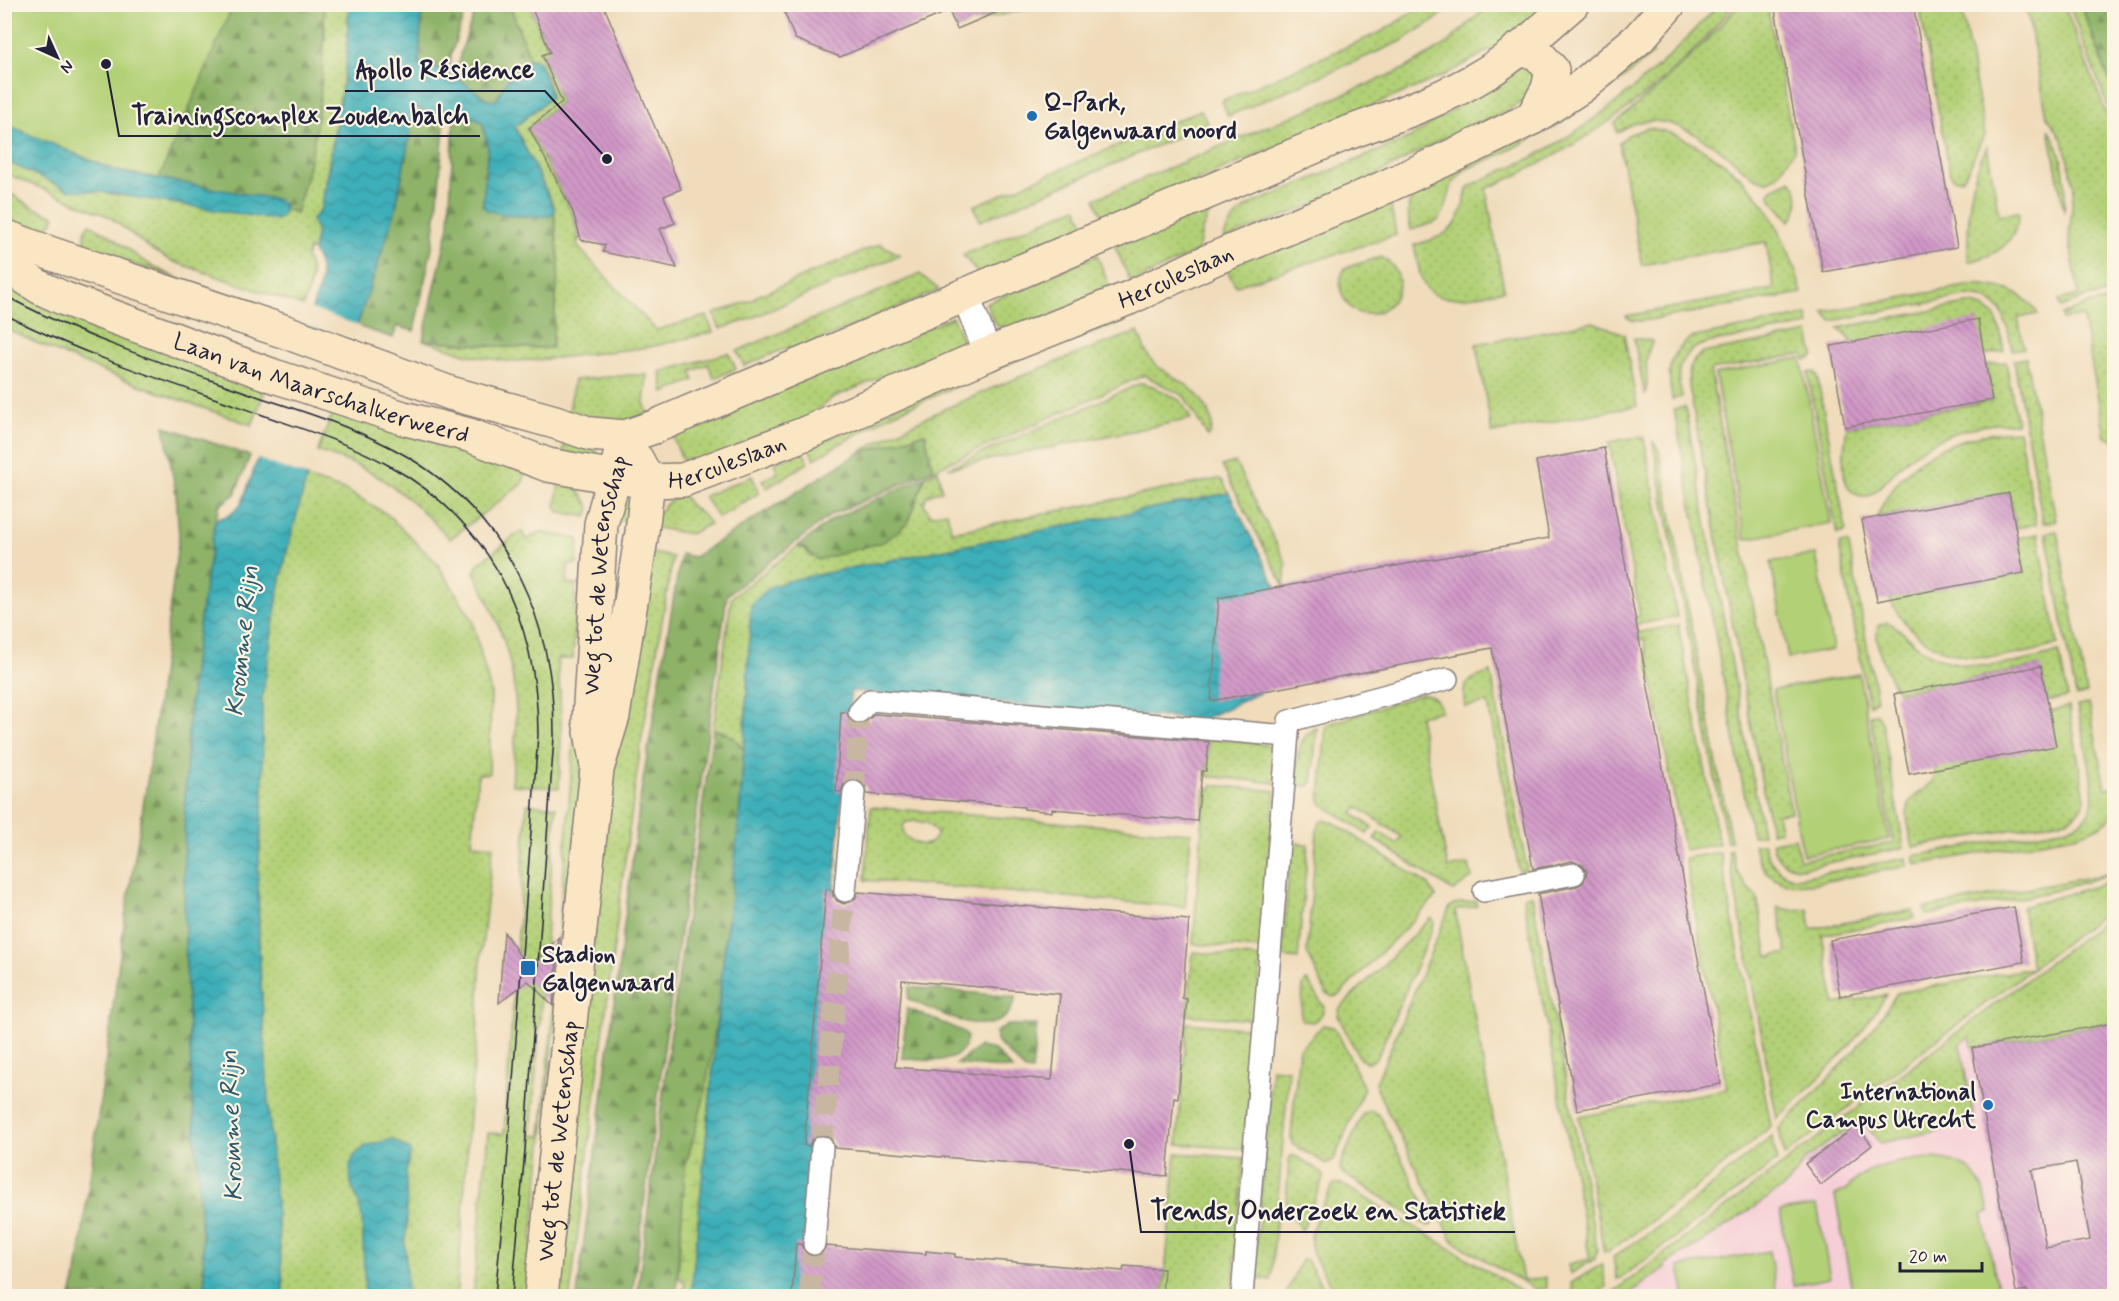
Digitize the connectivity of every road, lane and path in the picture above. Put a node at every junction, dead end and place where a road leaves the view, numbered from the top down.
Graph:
1 (1572, 4) edge
2 (1669, 4) edge
3 (1517, 50) junction
4 (1532, 118) junction
5 (4, 236) edge
6 (4, 264) edge
7 (965, 294) junction
8 (988, 354) junction
9 (625, 437) junction
10 (614, 477) junction
11 (648, 481) junction
12 (1447, 679) dead end
13 (859, 712) dead end
14 (1288, 736) junction
15 (597, 769) junction
16 (854, 792) tunnel mouth
17 (1574, 874) dead end
18 (845, 891) tunnel mouth
19 (1484, 891) dead end
20 (822, 1147) tunnel mouth
21 (814, 1244) tunnel mouth
22 (541, 1296) edge
23 (1242, 1296) edge

1 - 3 main road
2 - 4 main road, Herculeslaan
3 - 4 main road
3 - 7 main road
4 - 8 main road, Herculeslaan
5 - 9 main road, Laan van Maarschalkerweerd
6 - 10 main road, Laan van Maarschalkerweerd
7 - 8 street
7 - 9 main road
8 - 11 main road, Herculeslaan
9 - 10 main road, Weg tot de Wetenschap
9 - 11 main road, Weg tot de Wetenschap
10 - 11 main road, Laan van Maarschalkerweerd
10 - 15 main road, Weg tot de Wetenschap
11 - 15 main road, Weg tot de Wetenschap
12 - 14 street
13 - 14 street
14 - 23 street
15 - 22 main road, Weg tot de Wetenschap
16 - 18 street
17 - 19 street
20 - 21 street

